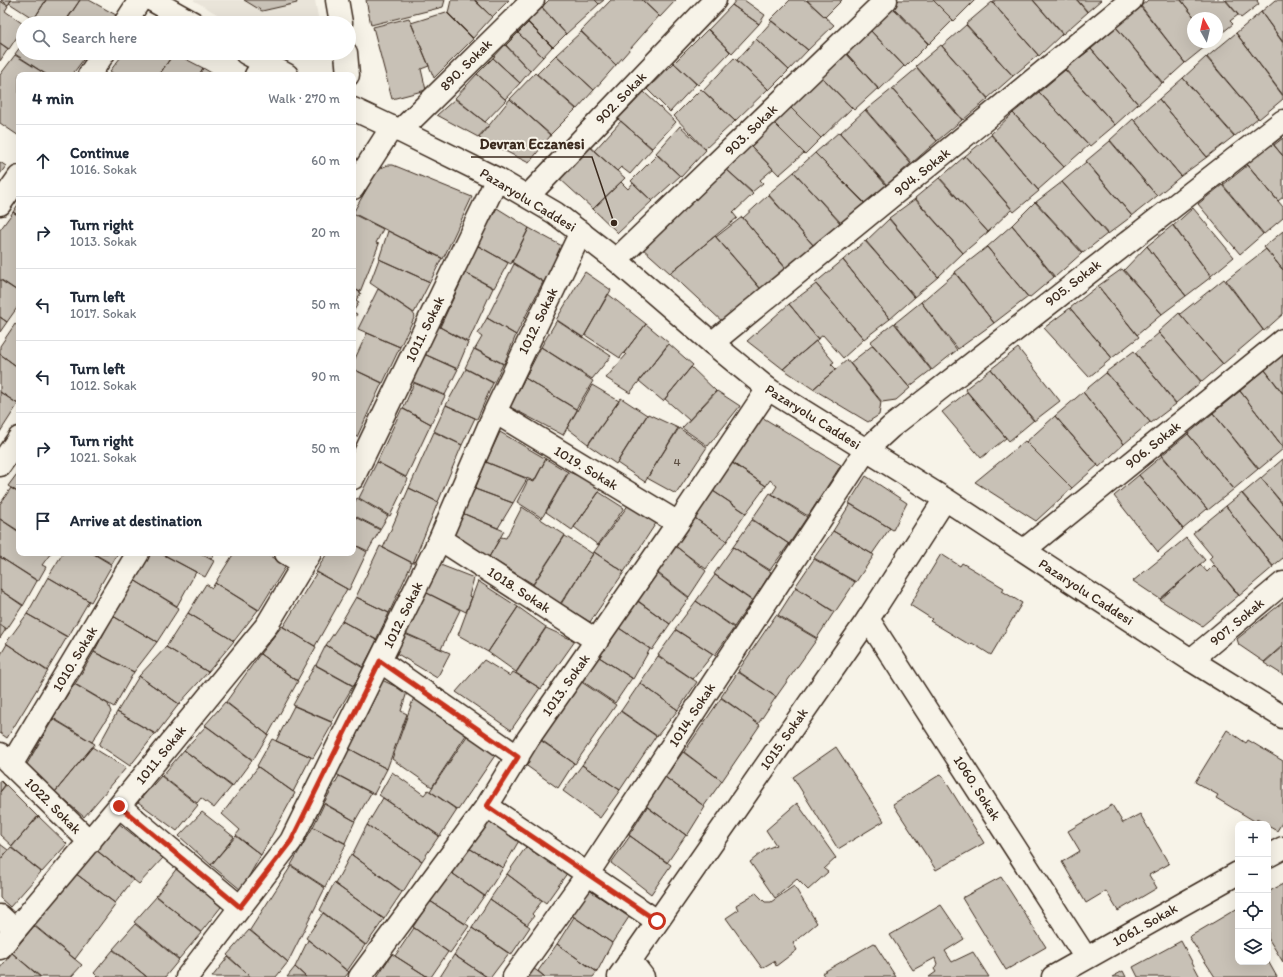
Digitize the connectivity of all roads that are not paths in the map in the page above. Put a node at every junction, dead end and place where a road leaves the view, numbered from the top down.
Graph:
1 (140, 0) edge
2 (152, 0) edge
3 (337, 0) edge
4 (533, 0) edge
5 (715, 0) edge
6 (886, 0) edge
7 (1131, 0) edge
8 (130, 16) edge
9 (181, 16) edge
10 (340, 16) edge
11 (99, 60) edge
12 (347, 60) edge
13 (255, 64) edge
14 (91, 72) edge
15 (278, 72) edge
16 (348, 72) edge
17 (356, 110) edge
18 (1283, 120) edge
19 (396, 129) junction
20 (497, 179) junction
21 (16, 180) edge
22 (356, 184) edge
23 (528, 196) junction
24 (0, 204) edge
25 (581, 232) junction
26 (616, 260) junction
27 (1283, 340) edge
28 (712, 343) junction
29 (768, 389) junction
30 (495, 412) junction
31 (16, 442) edge
32 (866, 450) junction
33 (0, 465) edge
34 (356, 472) edge
35 (944, 499) junction
36 (678, 523) junction
37 (440, 539) junction
38 (1024, 550) junction
39 (136, 556) edge
40 (300, 556) edge
41 (1283, 583) edge
42 (868, 619) junction
43 (597, 641) junction
44 (1191, 660) junction
45 (380, 661) junction
46 (1283, 717) edge
47 (518, 757) junction
48 (6, 760) edge
49 (119, 806) junction
50 (487, 806) junction
51 (90, 842) junction
52 (1283, 848) edge
53 (1271, 854) edge
54 (587, 875) junction
55 (1235, 875) edge
56 (240, 907) junction
57 (657, 921) junction
58 (8, 923) edge
59 (0, 948) edge
60 (1086, 958) junction
61 (630, 972) edge
62 (187, 977) edge
63 (360, 977) edge
64 (514, 977) edge
65 (1053, 977) edge

1 - 8 street
2 - 9 street
3 - 10 street
4 - 19 street, 890. Sokak
5 - 23 street, 902. Sokak
6 - 26 street, 903. Sokak
7 - 28 street, 904. Sokak
11 - 14 street
12 - 16 street
13 - 15 street
17 - 19 street, Pazaryolu Caddesi
18 - 32 street, 905. Sokak
19 - 20 street, Pazaryolu Caddesi
19 - 22 street
20 - 23 street, Pazaryolu Caddesi
20 - 34 street, 1011. Sokak
21 - 24 street
23 - 25 street, Pazaryolu Caddesi
25 - 26 street, Pazaryolu Caddesi
25 - 30 street, 1012. Sokak
26 - 28 street, Pazaryolu Caddesi
27 - 38 street, 906. Sokak
28 - 29 street, Pazaryolu Caddesi
29 - 32 street, Pazaryolu Caddesi
29 - 36 street, 1013. Sokak
30 - 36 street, 1019. Sokak
30 - 37 street, 1012. Sokak
31 - 33 street
32 - 35 street, Pazaryolu Caddesi
32 - 54 street, 1014. Sokak
35 - 38 street, Pazaryolu Caddesi
35 - 42 street, 1015. Sokak
36 - 43 street, 1013. Sokak
37 - 43 street, 1018. Sokak
37 - 45 street, 1012. Sokak
38 - 44 street, Pazaryolu Caddesi
39 - 48 street, 1010. Sokak
40 - 49 street, 1011. Sokak
41 - 44 street, 907. Sokak
42 - 57 street, 1015. Sokak
42 - 60 street, 1060. Sokak
43 - 47 street, 1013. Sokak
44 - 46 street, Pazaryolu Caddesi
45 - 47 street
45 - 56 street, 1012. Sokak
47 - 50 street, 1013. Sokak
48 - 51 street, 1022. Sokak
49 - 51 street, 1011. Sokak
49 - 56 street
50 - 54 street
50 - 63 street, 1013. Sokak
51 - 58 street, 1011. Sokak
52 - 53 street
54 - 57 street
54 - 64 street, 1014. Sokak
55 - 60 street, 1061. Sokak
56 - 62 street, 1012. Sokak
57 - 61 street, 1015. Sokak
58 - 59 street, 1011. Sokak
60 - 65 street, 1061. Sokak

